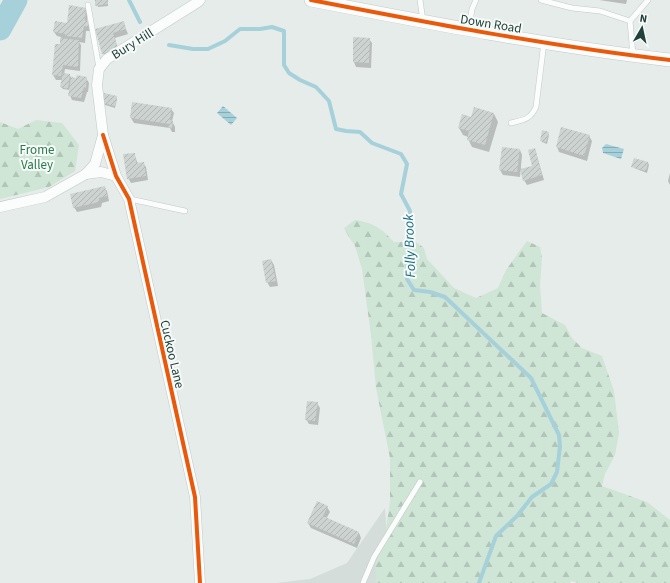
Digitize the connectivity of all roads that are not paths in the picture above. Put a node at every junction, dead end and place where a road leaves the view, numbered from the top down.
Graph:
1 (200, 0) edge
2 (310, 0) edge
3 (420, 0) edge
4 (476, 0) edge
5 (541, 0) edge
6 (648, 0) edge
7 (88, 5) dead end
8 (630, 21) junction
9 (423, 22) junction
10 (468, 29) junction
11 (544, 42) junction
12 (634, 56) junction
13 (670, 60) edge
14 (99, 69) junction
15 (511, 123) dead end
16 (103, 135) junction
17 (86, 174) junction
18 (116, 176) junction
19 (129, 199) junction
20 (0, 207) edge
21 (185, 211) dead end
22 (420, 482) dead end
23 (200, 583) edge
24 (363, 583) edge

1 - 14 street, Bury Hill
2 - 9 street, Down Road
3 - 9 lane
4 - 10 lane
5 - 8 lane
6 - 8 lane
7 - 14 lane
8 - 12 lane
9 - 10 street, Down Road
10 - 11 street, Down Road
11 - 12 street, Down Road
11 - 15 lane
12 - 13 street, Down Road
14 - 16 street, Bury Hill
16 - 17 street, Bury Hill
16 - 18 street, Cuckoo Lane
17 - 18 street, Bury Hill
17 - 20 street, Bury Hill
18 - 19 street, Cuckoo Lane
19 - 21 lane
19 - 23 street, Cuckoo Lane
22 - 24 lane

